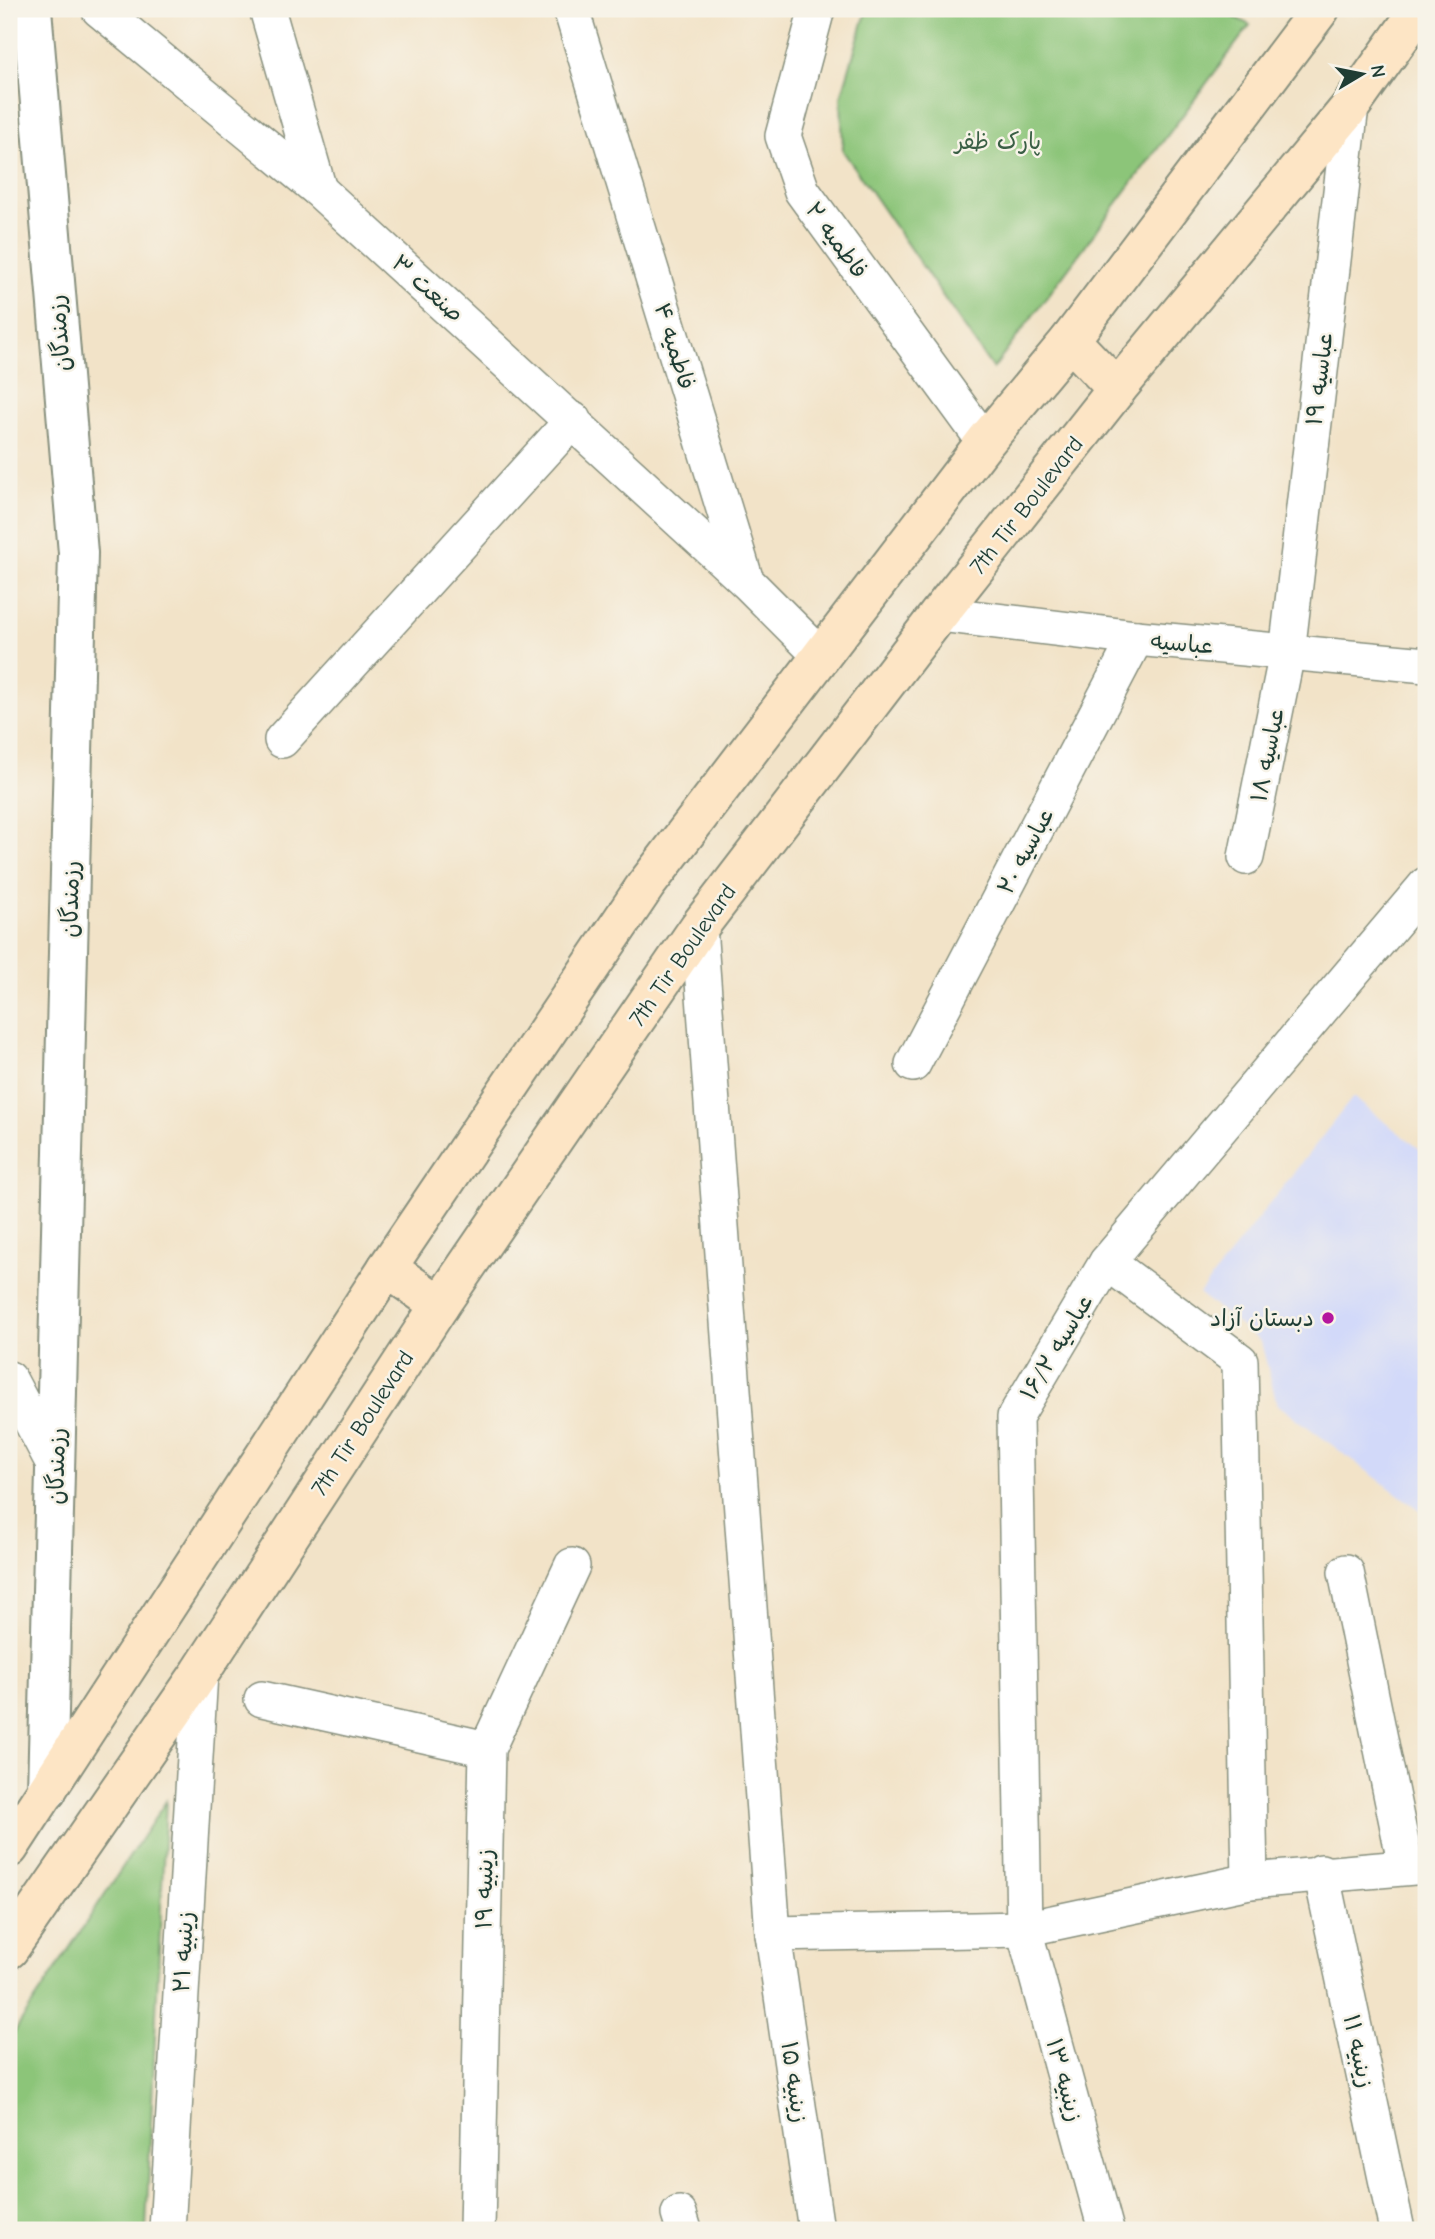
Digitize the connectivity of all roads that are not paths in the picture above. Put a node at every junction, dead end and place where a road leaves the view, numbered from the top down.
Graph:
1 (32, 9) edge
2 (99, 9) edge
3 (267, 9) edge
4 (571, 9) edge
5 (817, 9) edge
6 (1424, 9) edge
7 (1316, 10) edge
8 (1351, 106) junction
9 (319, 190) junction
10 (1070, 340) junction
11 (1117, 389) junction
12 (573, 420) junction
13 (985, 442) junction
14 (746, 581) junction
15 (939, 614) junction
16 (1136, 638) junction
17 (1287, 653) junction
18 (822, 657) junction
19 (1426, 665) edge
20 (282, 740) dead end
21 (1246, 857) dead end
22 (1426, 885) edge
23 (699, 928) junction
24 (914, 1064) dead end
25 (1107, 1262) junction
26 (387, 1268) junction
27 (440, 1305) junction
28 (9, 1379) edge
29 (56, 1468) junction
30 (572, 1566) dead end
31 (1346, 1572) dead end
32 (200, 1673) junction
33 (262, 1699) dead end
34 (487, 1749) junction
35 (47, 1791) junction
36 (9, 1848) edge
37 (1416, 1866) edge
38 (1321, 1872) junction
39 (1250, 1881) junction
40 (1024, 1929) junction
41 (773, 1934) junction
42 (9, 1949) edge
43 (167, 2230) edge
44 (477, 2230) edge
45 (816, 2230) edge
46 (1106, 2230) edge
47 (1396, 2230) edge

1 - 29 street, رزمندگان
2 - 9 street, صنعت ۳
3 - 9 street
4 - 14 street, فاطمیه ۴
5 - 13 street, فاطمیه ۲
6 - 8 main road, 7th Tir Boulevard
7 - 10 main road
8 - 11 main road, 7th Tir Boulevard
8 - 17 street, عباسیه ۱۹
9 - 12 street, صنعت ۳
10 - 11 main road
10 - 13 main road
11 - 15 main road, 7th Tir Boulevard
12 - 14 street, صنعت ۳
12 - 20 street
13 - 18 main road
14 - 18 street, فاطمیه ۴
15 - 16 street, عباسیه
15 - 23 main road, 7th Tir Boulevard
16 - 17 street, عباسیه
16 - 24 street, عباسیه ۲۰
17 - 19 street, عباسیه
17 - 21 street, عباسیه ۱۸
18 - 26 main road
22 - 25 street, عباسیه ۱۶/۲
23 - 27 main road, 7th Tir Boulevard
23 - 41 street, زینبیه ۱۵
25 - 39 street
25 - 40 street, عباسیه ۱۶/۲
26 - 27 main road
26 - 35 main road
27 - 32 main road, 7th Tir Boulevard
28 - 29 street
29 - 35 street, رزمندگان
30 - 34 street, زینبیه ۱۹
31 - 37 street
32 - 42 main road, 7th Tir Boulevard
32 - 43 street, زینبیه ۲۱
33 - 34 street
34 - 44 street, زینبیه ۱۹
35 - 36 main road
37 - 38 street
38 - 39 street
38 - 47 street, زینبیه ۱۱
39 - 40 street
40 - 41 street
40 - 46 street, زینبیه ۱۳
41 - 45 street, زینبیه ۱۵

